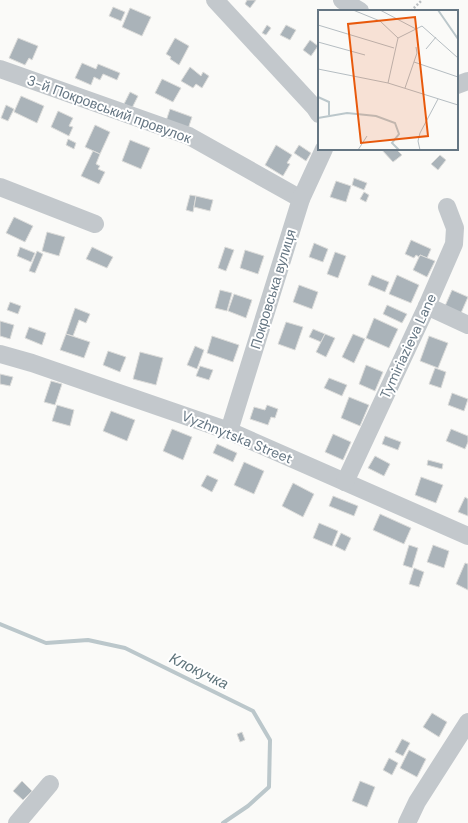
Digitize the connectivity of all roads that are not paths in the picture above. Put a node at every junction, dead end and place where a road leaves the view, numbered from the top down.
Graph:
1 (215, 0) edge
2 (342, 0) edge
3 (358, 10) edge
4 (0, 69) edge
5 (318, 112) edge
6 (324, 150) edge
7 (0, 187) edge
8 (301, 199) junction
9 (447, 207) dead end
10 (96, 224) dead end
11 (427, 306) junction
12 (468, 325) edge
13 (0, 354) edge
14 (229, 431) junction
15 (345, 482) junction
16 (468, 536) edge
17 (468, 722) edge
18 (50, 784) dead end
19 (17, 823) edge
20 (407, 823) edge

1 - 5 street
2 - 3 street
4 - 8 street, 3-й Покровський провулок
6 - 8 street, Покровська вулиця
7 - 10 street
8 - 14 street, Покровська вулиця
9 - 11 street, Tymiriazieva Lane
11 - 12 street
11 - 15 street, Tymiriazieva Lane
13 - 14 street, Vyzhnytska Street
14 - 15 street, Vyzhnytska Street
15 - 16 street, Vyzhnytska Street
17 - 20 street
18 - 19 street

